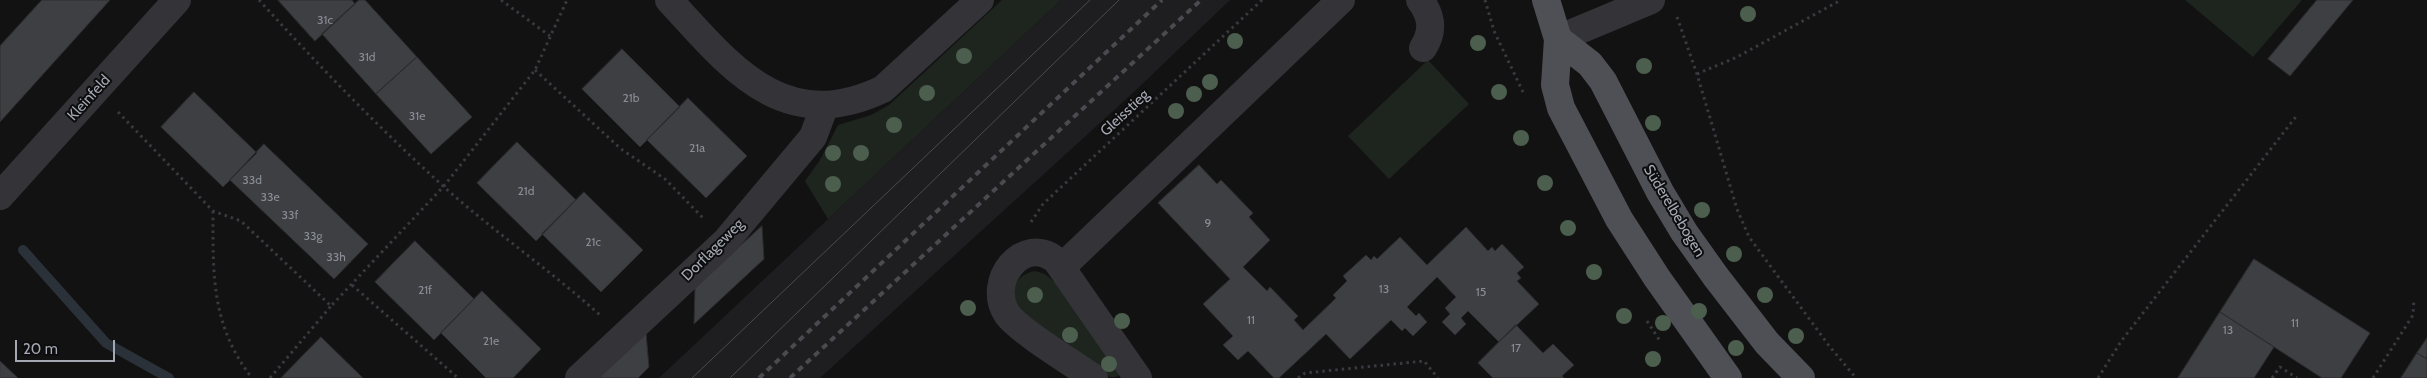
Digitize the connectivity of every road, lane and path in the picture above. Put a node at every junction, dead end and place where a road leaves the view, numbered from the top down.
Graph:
1 (177, 0) edge
2 (259, 0) edge
3 (501, 0) edge
4 (567, 0) edge
5 (669, 0) edge
6 (980, 0) edge
7 (1262, 0) edge
8 (1341, 0) edge
9 (1420, 0) edge
10 (1546, 0) edge
11 (1841, 0) edge
12 (1662, 4) edge
13 (550, 36) junction
14 (1558, 39) junction
15 (1423, 48) dead end
16 (535, 70) junction
17 (1697, 74) junction
18 (96, 89) junction
19 (825, 105) junction
20 (2298, 114) dead end
21 (444, 186) junction
22 (0, 196) edge
23 (213, 211) junction
24 (726, 241) junction
25 (1025, 254) junction
26 (1062, 267) junction
27 (352, 286) junction
28 (2414, 299) dead end
29 (331, 306) junction
30 (623, 337) junction
31 (252, 378) edge
32 (270, 378) edge
33 (458, 378) edge
34 (579, 378) edge
35 (1094, 378) edge
36 (1138, 378) edge
37 (1298, 378) edge
38 (1438, 378) edge
39 (1728, 378) edge
40 (1801, 378) edge
41 (1856, 378) edge
42 (2098, 378) edge
43 (2272, 378) edge
44 (2297, 378) edge
45 (2373, 378) edge

1 - 18 street, Kleinfeld
2 - 21 path
3 - 13 path
4 - 13 path
5 - 19 street
6 - 19 street
7 - 25 path, Gleisstieg
8 - 26 street
9 - 15 street
10 - 14 main road
11 - 17 path
12 - 14 street
12 - 17 path
13 - 16 path
14 - 39 main road
14 - 40 main road, Süderelbebogen
16 - 21 path
16 - 24 path
17 - 41 path
18 - 22 street, Kleinfeld
18 - 23 path
19 - 24 street, Dorflageweg
20 - 42 path
21 - 27 path
21 - 30 path
23 - 29 path
23 - 31 path
24 - 30 street, Dorflageweg
25 - 26 street
25 - 35 street
26 - 36 street
27 - 29 path
27 - 33 path
28 - 45 path
29 - 32 path
30 - 34 street, Dorflageweg
37 - 38 path
43 - 44 path

